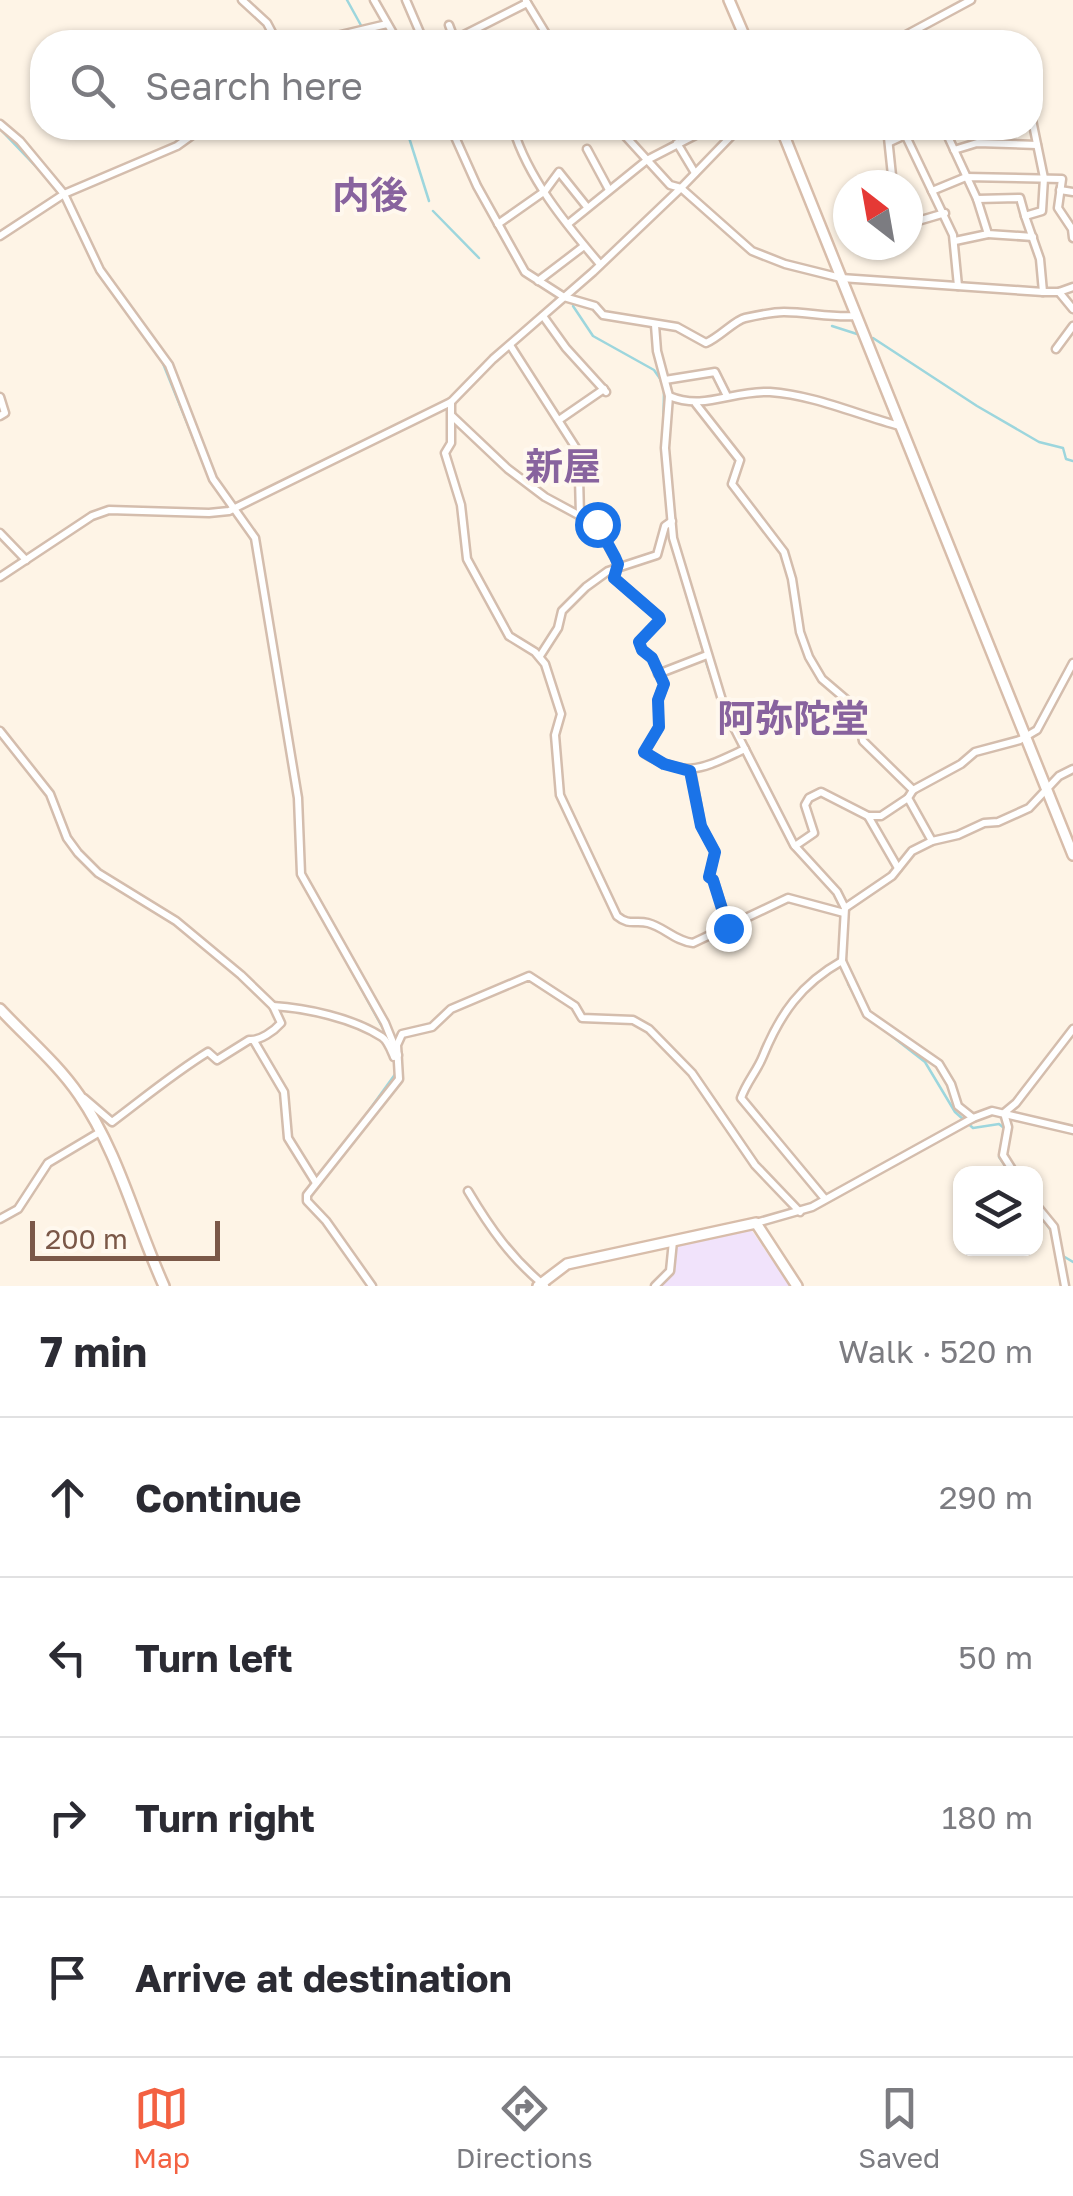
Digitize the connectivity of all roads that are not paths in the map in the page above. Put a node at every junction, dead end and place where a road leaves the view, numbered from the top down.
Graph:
1 (242, 0) edge
2 (374, 0) edge
3 (406, 0) edge
4 (729, 0) edge
5 (971, 0) edge
6 (527, 1) edge
7 (387, 24) junction
8 (449, 25) dead end
9 (271, 30) edge
10 (361, 30) edge
11 (391, 30) edge
12 (419, 30) edge
13 (451, 30) edge
14 (475, 30) edge
15 (544, 30) edge
16 (742, 30) edge
17 (916, 30) edge
18 (0, 124) edge
19 (185, 140) edge
20 (456, 140) edge
21 (517, 140) edge
22 (629, 140) edge
23 (684, 140) edge
24 (728, 140) edge
25 (787, 140) edge
26 (892, 140) edge
27 (907, 140) edge
28 (949, 140) edge
29 (1036, 140) edge
30 (890, 142) joint
31 (676, 144) junction
32 (1037, 145) junction
33 (587, 150) dead end
34 (954, 150) junction
35 (647, 160) junction
36 (890, 170) edge
37 (695, 174) junction
38 (966, 177) junction
39 (1044, 178) junction
40 (608, 188) junction
41 (681, 188) junction
42 (1060, 190) junction
43 (545, 191) junction
44 (932, 191) junction
45 (1073, 192) edge
46 (64, 194) junction
47 (977, 199) junction
48 (587, 206) junction
49 (945, 213) junction
50 (1025, 216) junction
51 (923, 219) edge
52 (498, 224) junction
53 (568, 224) junction
54 (988, 234) junction
55 (0, 236) edge
56 (1032, 237) junction
57 (1073, 238) edge
58 (954, 241) junction
59 (584, 246) junction
60 (599, 264) junction
61 (841, 278) junction
62 (538, 281) junction
63 (958, 286) junction
64 (1073, 287) edge
65 (1043, 292) junction
66 (1060, 292) junction
67 (564, 297) junction
68 (1073, 309) edge
69 (543, 316) junction
70 (856, 316) junction
71 (655, 325) junction
72 (1073, 326) edge
73 (510, 346) junction
74 (1056, 349) dead end
75 (666, 380) junction
76 (669, 396) junction
77 (727, 396) junction
78 (0, 397) edge
79 (451, 402) junction
80 (696, 404) junction
81 (0, 416) edge
82 (452, 416) junction
83 (559, 420) junction
84 (902, 426) junction
85 (232, 509) junction
86 (580, 516) junction
87 (672, 521) junction
88 (0, 533) edge
89 (26, 560) junction
90 (614, 570) junction
91 (0, 577) edge
92 (540, 656) junction
93 (708, 656) junction
94 (1073, 663) edge
95 (658, 674) junction
96 (0, 731) edge
97 (1026, 738) junction
98 (745, 749) junction
99 (1073, 769) edge
100 (690, 771) junction
101 (1048, 788) junction
102 (913, 790) junction
103 (908, 798) junction
104 (868, 816) junction
105 (932, 841) junction
106 (795, 846) junction
107 (1073, 855) edge
108 (898, 868) junction
109 (844, 910) junction
110 (728, 928) junction
111 (842, 961) junction
112 (273, 1006) junction
113 (0, 1009) edge
114 (1073, 1029) edge
115 (254, 1041) junction
116 (398, 1055) junction
117 (78, 1095) junction
118 (1004, 1113) junction
119 (974, 1118) junction
120 (1073, 1130) edge
121 (100, 1132) junction
122 (1010, 1166) edge
123 (314, 1181) junction
124 (468, 1190) dead end
125 (825, 1199) junction
126 (800, 1212) junction
127 (1043, 1214) edge
128 (0, 1220) edge
129 (756, 1223) junction
130 (674, 1240) junction
131 (541, 1285) edge
132 (164, 1286) edge
133 (372, 1286) edge
134 (655, 1286) edge
135 (796, 1286) edge
136 (1065, 1286) edge

1 - 9 street
2 - 7 street
3 - 12 street
4 - 16 street
5 - 17 street
6 - 14 street
6 - 15 street
7 - 10 street
7 - 11 street
8 - 13 street
18 - 46 street
19 - 46 street
20 - 52 street
21 - 43 street
22 - 35 street
23 - 31 street
24 - 37 street
25 - 61 street
26 - 30 street
27 - 44 street
28 - 34 street
29 - 32 street
30 - 36 street
31 - 35 street
31 - 37 street
32 - 34 street
32 - 39 street
33 - 40 street
34 - 38 street
35 - 40 street
35 - 41 street
37 - 41 street
38 - 39 street
38 - 44 street
38 - 47 street
39 - 42 street
39 - 50 street
40 - 48 street
41 - 60 street
41 - 61 street
42 - 45 street
42 - 57 street
43 - 48 street
43 - 52 street
43 - 53 street
44 - 49 street
46 - 55 street
46 - 85 street
47 - 50 street
47 - 54 street
48 - 53 street
49 - 51 street
49 - 58 street
50 - 56 street
52 - 62 street
53 - 59 street
54 - 56 street
54 - 58 street
56 - 65 street
58 - 63 street
59 - 60 street
59 - 62 street
60 - 67 street
61 - 63 street
61 - 70 street
62 - 67 street
63 - 65 street
64 - 66 street
65 - 66 street
66 - 68 street
67 - 69 street
67 - 71 street
69 - 73 street
69 - 83 street
70 - 71 street
70 - 84 street
71 - 75 street
72 - 74 street
73 - 79 street
73 - 83 street
75 - 76 street
75 - 77 street
76 - 80 street
76 - 87 street
77 - 80 street
77 - 84 street
78 - 81 street
79 - 82 street
79 - 85 street
80 - 102 street
82 - 86 street
82 - 92 street
83 - 86 street
84 - 97 street
85 - 89 street
85 - 116 street
86 - 90 street
87 - 90 street
87 - 93 street
88 - 89 street
89 - 91 street
90 - 92 street
90 - 95 street
92 - 110 street
93 - 95 street
93 - 98 street
94 - 97 street
95 - 100 street
96 - 112 street
97 - 101 street
97 - 102 street
98 - 100 street
98 - 106 street
99 - 101 street
100 - 110 street
101 - 105 street
101 - 107 street
102 - 103 street
103 - 104 street
103 - 105 street
104 - 106 street
104 - 108 street
105 - 108 street
106 - 109 street
108 - 109 street
109 - 110 street
109 - 111 street
111 - 119 street
111 - 125 street
112 - 115 street
112 - 116 street
113 - 117 street
114 - 118 street
115 - 117 street
115 - 123 street
116 - 123 street
116 - 126 street
117 - 121 street
118 - 119 street
118 - 120 street
118 - 122 street
119 - 125 street
121 - 128 street
121 - 132 street
123 - 133 street
124 - 131 street
125 - 126 street
126 - 129 street
127 - 136 street
129 - 130 street
129 - 135 street
130 - 131 street
130 - 134 street

